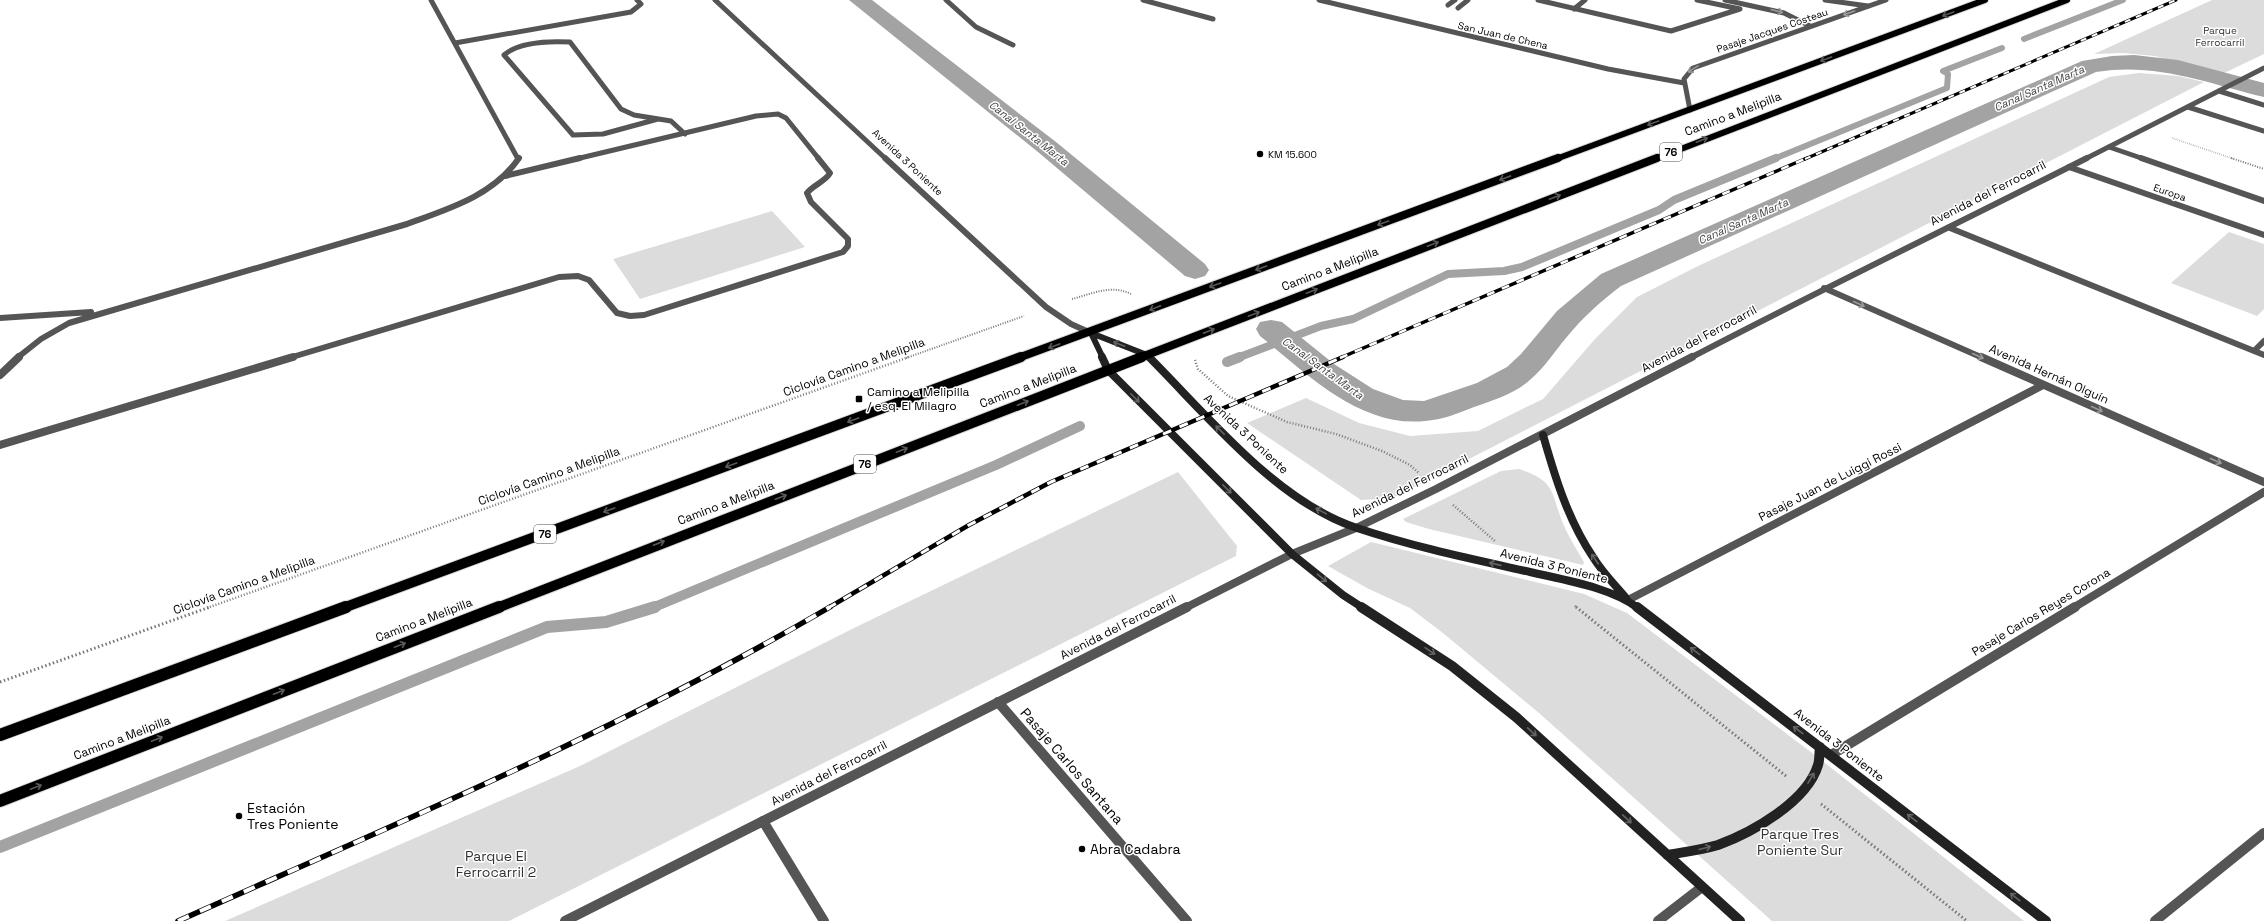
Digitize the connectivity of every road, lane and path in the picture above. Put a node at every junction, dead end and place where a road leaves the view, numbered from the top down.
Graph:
1 (431, 0) edge
2 (637, 0) edge
3 (715, 0) edge
4 (946, 0) edge
5 (1143, 0) edge
6 (1319, 0) edge
7 (1455, 0) edge
8 (1468, 0) edge
9 (1538, 0) edge
10 (1585, 0) edge
11 (1697, 0) edge
12 (1725, 0) edge
13 (1825, 0) edge
14 (1886, 0) edge
15 (1985, 0) edge
16 (2067, 0) edge
17 (1448, 5) dead end
18 (1868, 6) junction
19 (1458, 8) dead end
20 (1574, 9) junction
21 (1213, 19) dead end
22 (1810, 26) junction
23 (455, 43) junction
24 (1013, 44) dead end
25 (2264, 68) edge
26 (1684, 83) junction
27 (2221, 90) junction
28 (2264, 105) edge
29 (2188, 107) junction
30 (1690, 110) junction
31 (658, 119) junction
32 (2146, 129) junction
33 (2264, 131) edge
34 (685, 134) junction
35 (2109, 147) junction
36 (2068, 168) junction
37 (2264, 169) edge
38 (505, 176) junction
39 (2264, 201) edge
40 (1950, 228) junction
41 (2264, 235) edge
42 (1824, 288) junction
43 (1106, 290) dead end
44 (1046, 306) junction
45 (103, 312) junction
46 (0, 318) edge
47 (1091, 333) junction
48 (1186, 340) junction
49 (2264, 341) edge
50 (2254, 351) junction
51 (1147, 355) junction
52 (2264, 355) edge
53 (1108, 370) junction
54 (0, 375) edge
55 (2043, 385) junction
56 (1543, 435) junction
57 (0, 445) edge
58 (2264, 482) edge
59 (1436, 489) junction
60 (2264, 492) edge
61 (1356, 528) junction
62 (1496, 542) dead end
63 (1292, 554) junction
64 (1628, 600) junction
65 (1570, 602) dead end
66 (0, 682) edge
67 (998, 702) junction
68 (0, 735) edge
69 (1820, 747) junction
70 (1831, 755) junction
71 (1804, 790) junction
72 (0, 801) edge
73 (763, 821) junction
74 (2264, 833) edge
75 (1667, 855) junction
76 (1702, 887) junction
77 (565, 921) edge
78 (824, 921) edge
79 (1187, 921) edge
80 (1658, 921) edge
81 (1740, 921) edge
82 (1968, 921) edge
83 (2046, 921) edge
84 (2155, 921) edge

1 - 23 street
2 - 23 street
3 - 44 street, Avenida 3 Poniente
4 - 24 street
5 - 21 street
6 - 26 street, San Juan de Chena
7 - 17 street
8 - 19 street
9 - 20 street
10 - 20 street
11 - 20 street
12 -> 22 street
13 - 18 street
14 - 18 street, Pasaje Jacques Costeau
15 -> 30 main road, Camino a Melipilla / 76
48 -> 16 main road, Camino a Melipilla / 76
18 -> 22 street, Pasaje Jacques Costeau
22 -> 26 street, Pasaje Jacques Costeau
23 - 38 street
25 - 27 street, Avenida del Ferrocarril
26 - 30 street
27 - 28 street
27 - 29 street, Avenida del Ferrocarril
29 - 32 street, Avenida del Ferrocarril
29 - 33 street
30 -> 47 main road, Camino a Melipilla / 76
31 - 31 street
31 - 34 street
32 - 35 street, Avenida del Ferrocarril
32 - 37 path
34 - 38 street
34 - 57 street
35 - 36 street, Avenida del Ferrocarril
35 - 39 street
36 - 40 street, Avenida del Ferrocarril
36 - 41 street, Europa
38 - 45 street
40 - 42 street, Avenida del Ferrocarril
40 - 50 street
42 -> 55 street, Avenida Hernán Olguín
42 - 56 street, Avenida del Ferrocarril
43 - 44 path, Ciclovía Camino a Melipilla
44 - 47 street, Avenida 3 Poniente
44 - 66 path, Ciclovía Camino a Melipilla
45 - 46 street
45 - 54 street
51 -> 47 main road, Avenida 3 Poniente
47 - 53 main road
47 -> 68 main road, Camino a Melipilla / 76
48 - 51 main road, Camino a Melipilla / 76
48 - 59 path
49 - 50 street
50 - 52 street
51 - 53 main road, Camino a Melipilla / 76
61 -> 51 main road, Avenida 3 Poniente
53 -> 63 main road
72 -> 53 main road, Camino a Melipilla / 76
55 -> 58 street, Avenida Hernán Olguín
55 - 64 street, Pasaje Juan de Luiggi Rossi
56 - 59 street, Avenida del Ferrocarril
64 -> 56 main road
59 - 61 street, Avenida del Ferrocarril
59 - 62 path
60 - 70 street, Pasaje Carlos Reyes Corona
61 - 63 street, Avenida del Ferrocarril
64 -> 61 main road, Avenida 3 Poniente
63 - 67 street, Avenida del Ferrocarril
63 -> 75 main road
69 -> 64 main road, Avenida 3 Poniente
65 - 71 path
67 - 73 street, Avenida del Ferrocarril
67 - 79 street, Pasaje Carlos Santana
69 - 70 main road, Avenida 3 Poniente
71 -> 69 main road
83 -> 70 main road, Avenida 3 Poniente
75 -> 71 main road
71 - 82 path
73 - 77 street, Avenida del Ferrocarril
73 - 78 street
74 - 84 street
75 - 76 main road
76 - 80 street
76 - 81 main road

